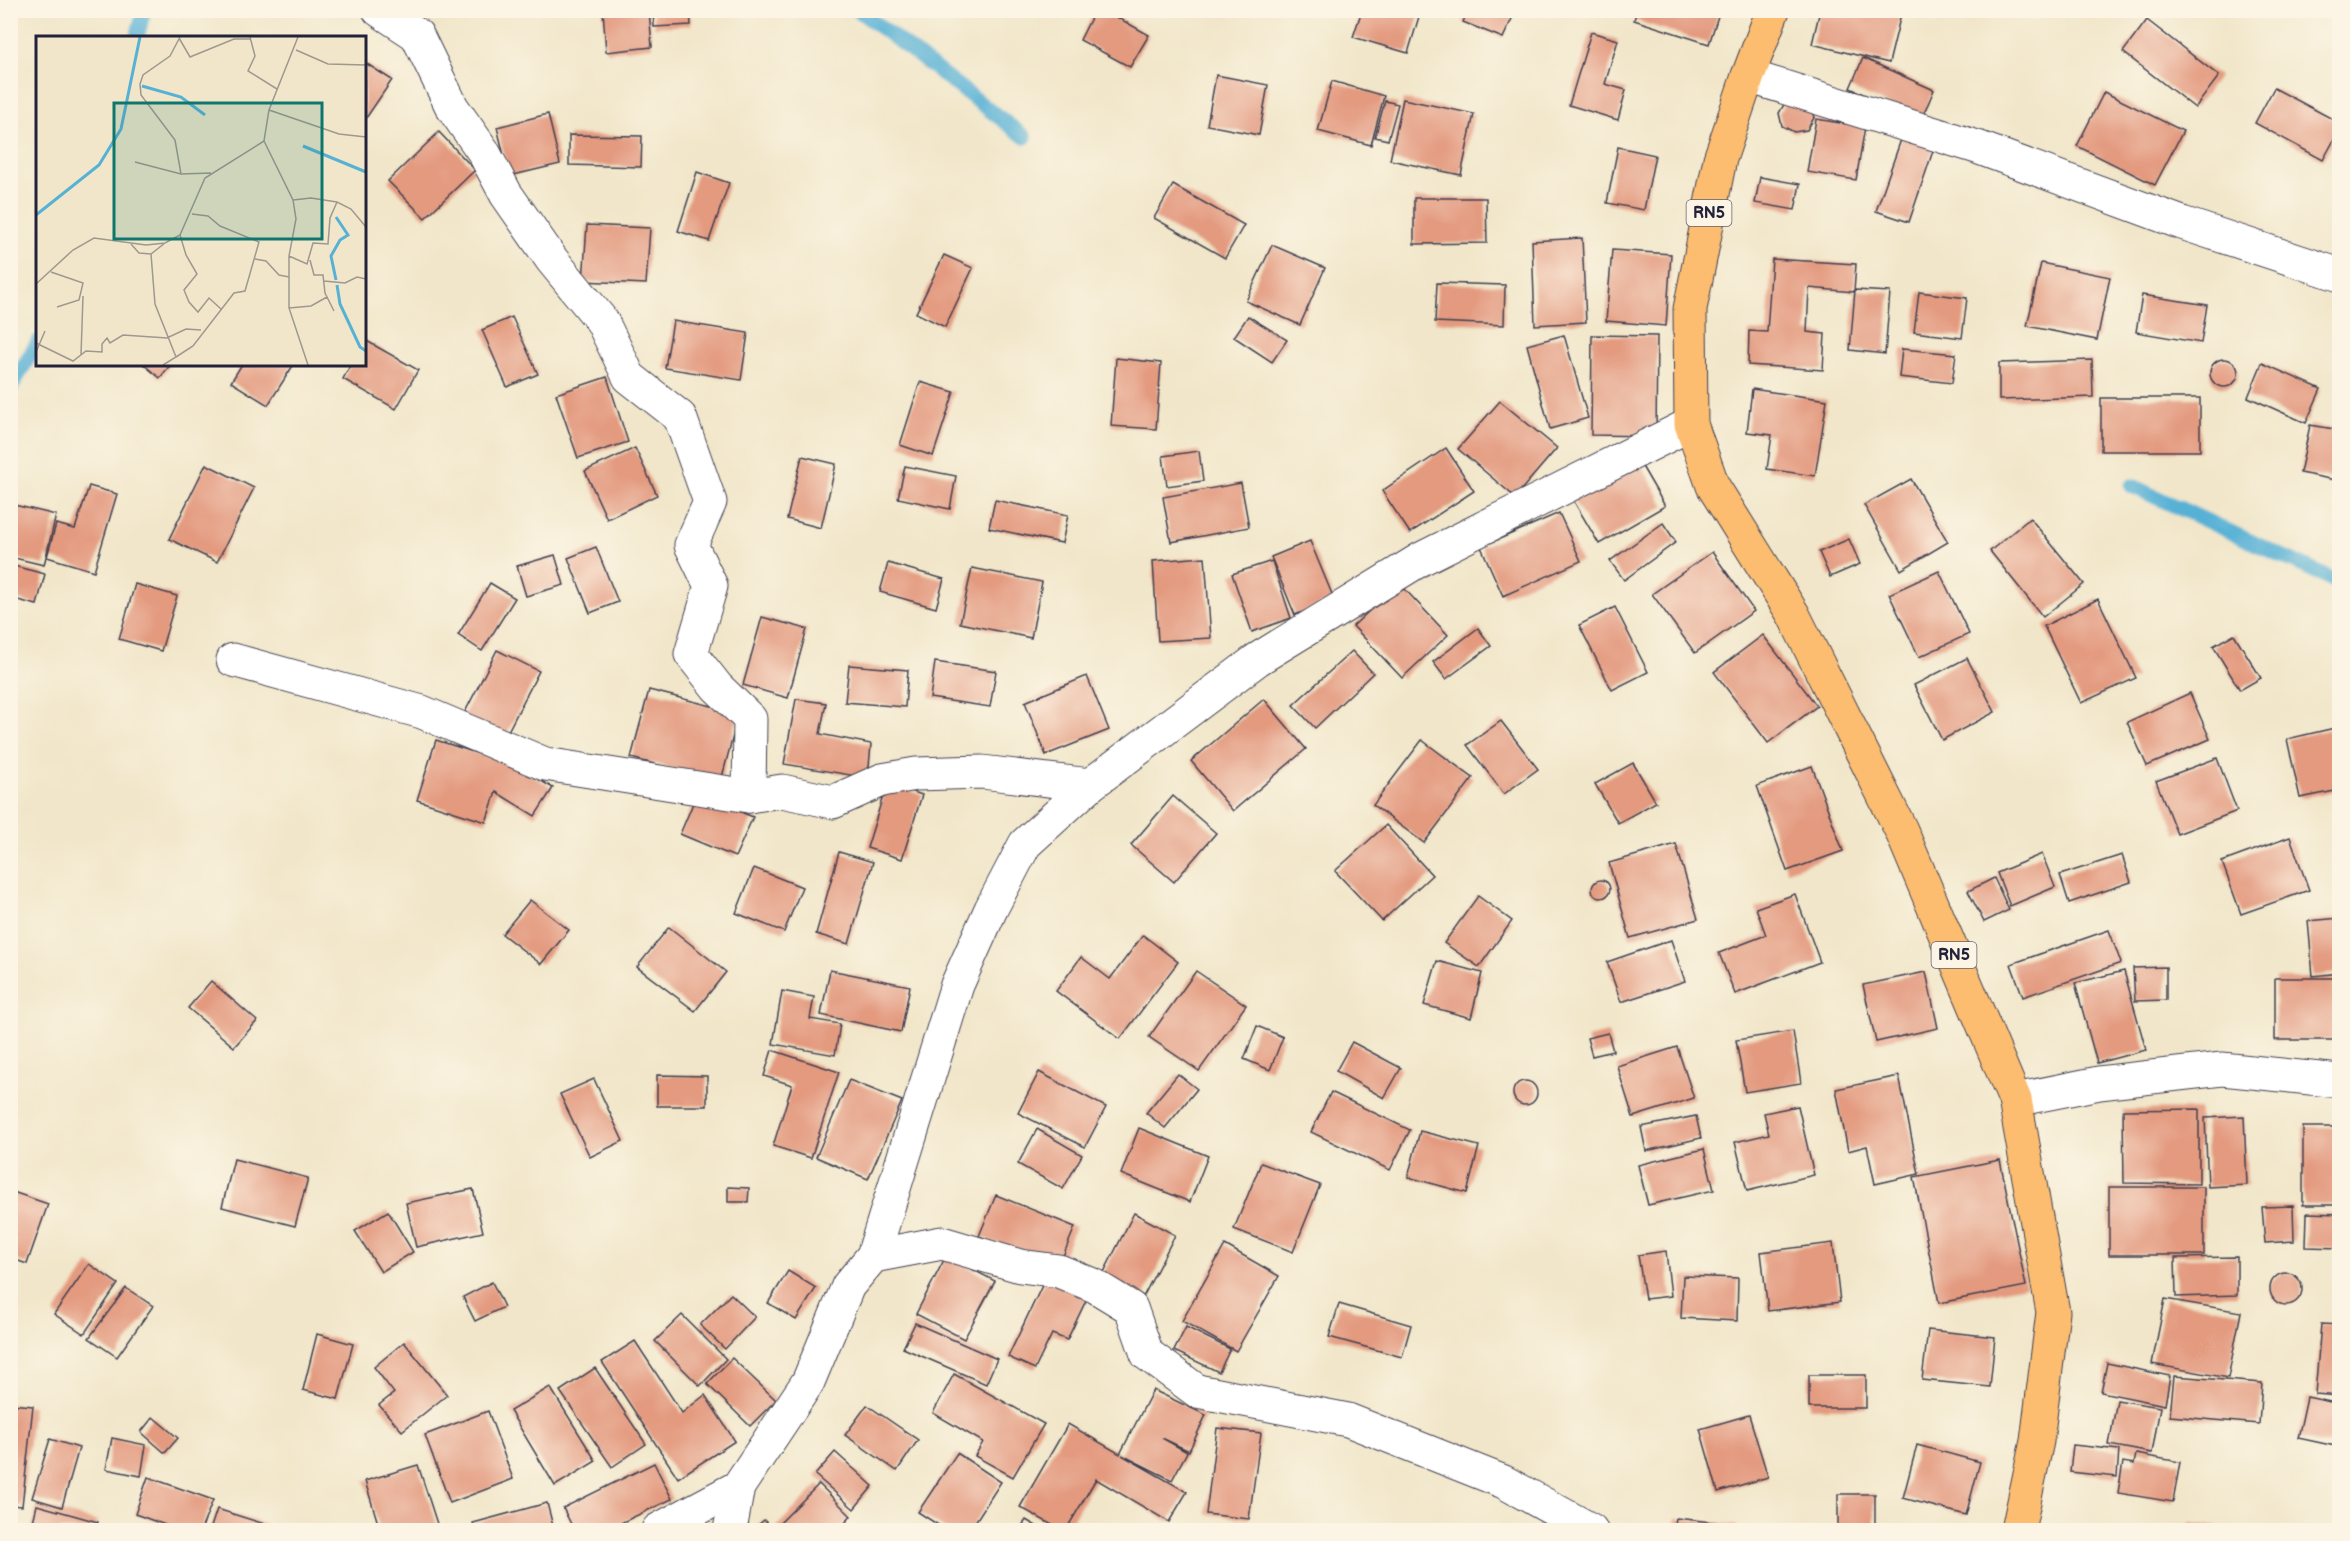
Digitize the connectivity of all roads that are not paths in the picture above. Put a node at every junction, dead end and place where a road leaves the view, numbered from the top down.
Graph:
1 (379, 10) edge
2 (1773, 10) edge
3 (1748, 75) junction
4 (2340, 275) edge
5 (1691, 424) junction
6 (233, 660) dead end
7 (1090, 785) junction
8 (749, 796) junction
9 (2340, 1081) edge
10 (2015, 1100) junction
11 (873, 1256) junction
12 (738, 1487) junction
13 (658, 1530) edge
14 (730, 1530) edge
15 (1591, 1530) edge
16 (2019, 1530) edge

1 - 8 street
2 - 3 highway, RN5
3 - 4 street
3 - 5 highway, RN5
5 - 7 street
5 - 10 highway, RN5
6 - 8 street
7 - 8 street
7 - 11 street
9 - 10 street
10 - 16 highway, RN5
11 - 12 street
11 - 15 street
12 - 13 street
12 - 14 street

